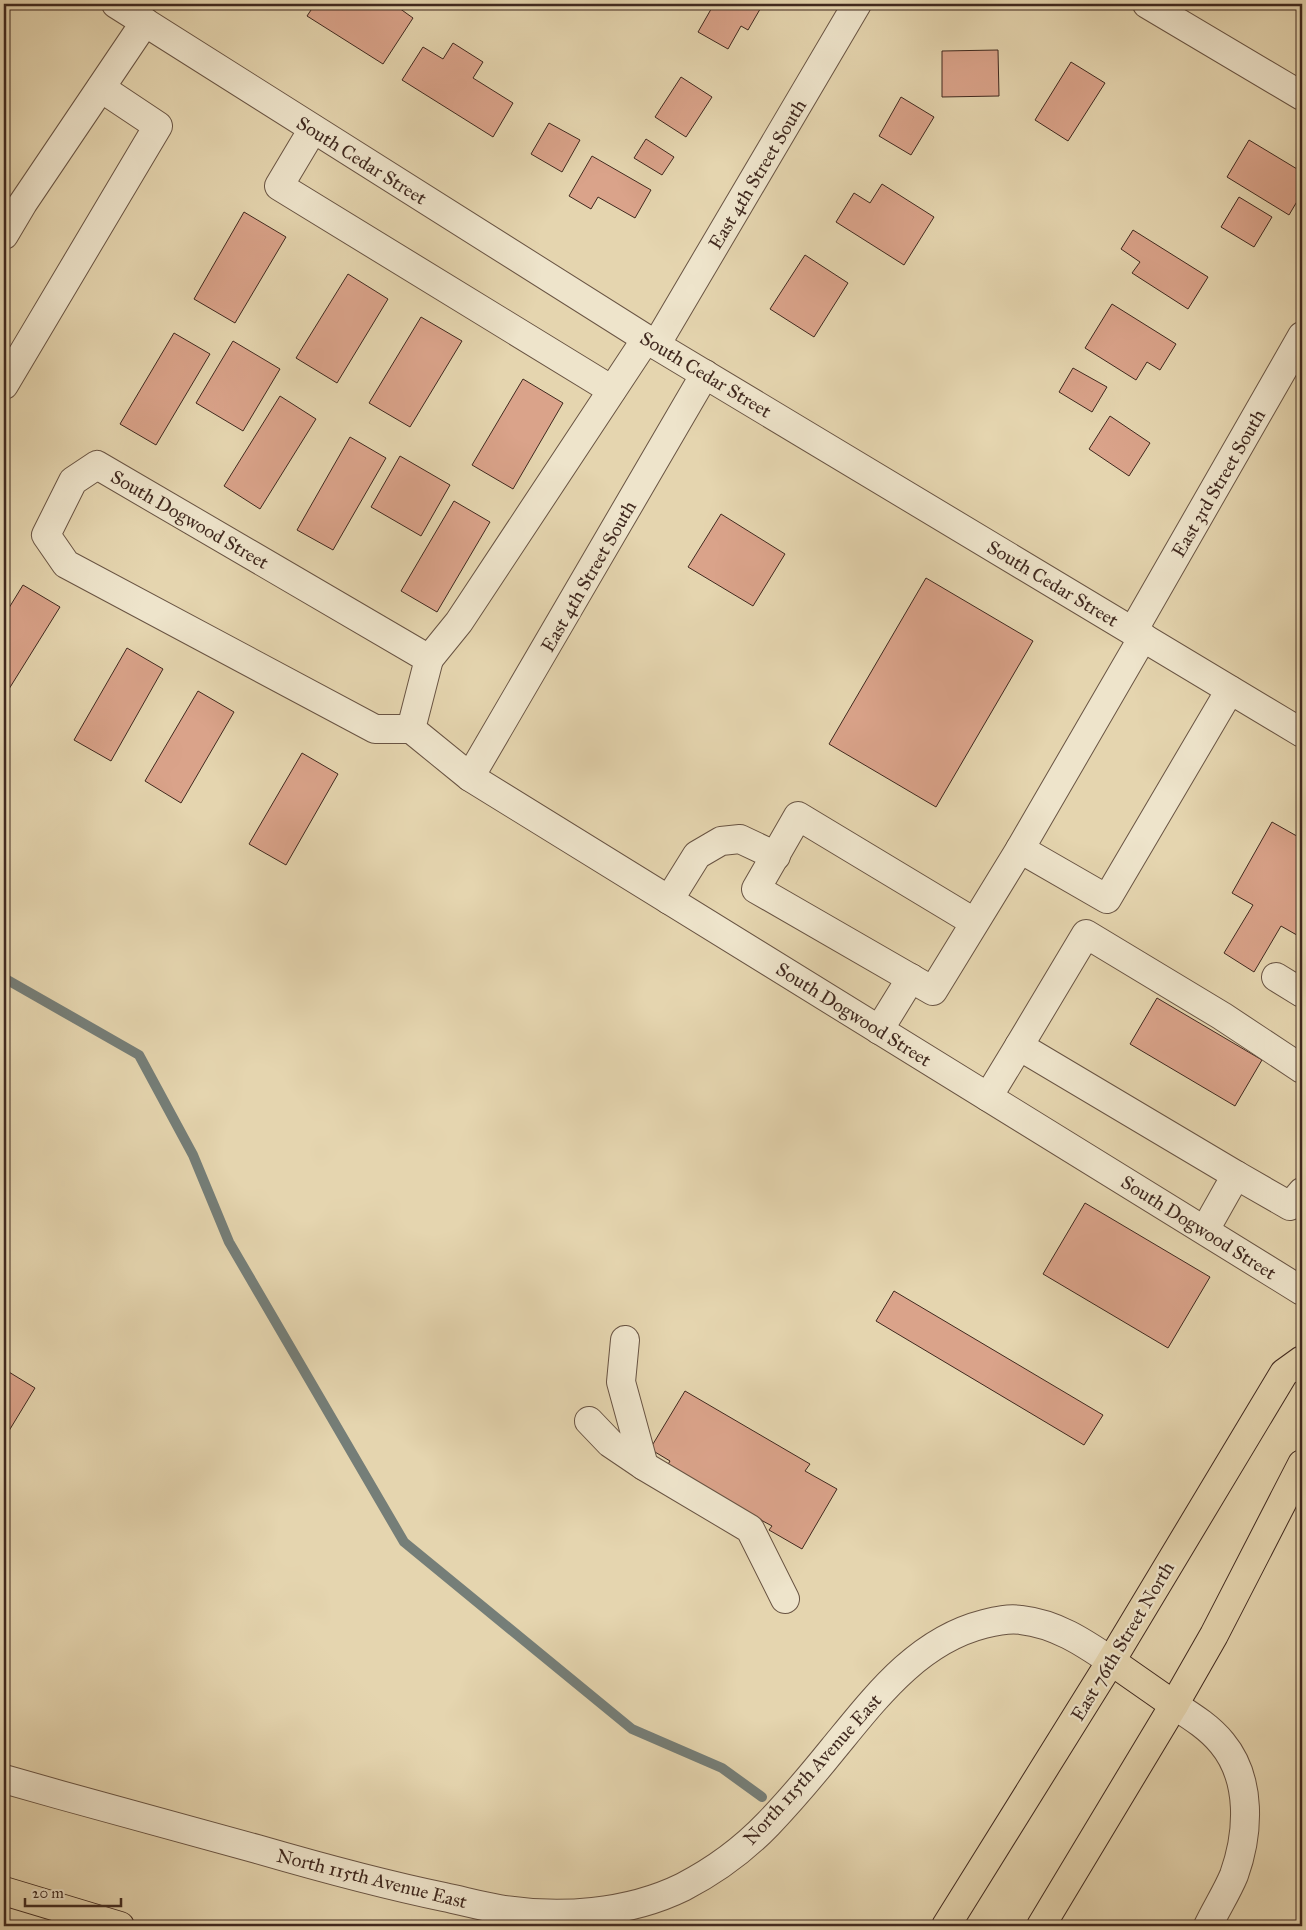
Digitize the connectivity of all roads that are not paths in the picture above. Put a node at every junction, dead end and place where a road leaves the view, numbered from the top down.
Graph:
1 (116, 4) edge
2 (857, 4) edge
3 (1147, 4) edge
4 (145, 22) junction
5 (101, 88) junction
6 (1302, 96) edge
7 (313, 129) junction
8 (14, 197) edge
9 (4, 235) edge
10 (1302, 336) edge
11 (651, 342) junction
12 (705, 374) junction
13 (4, 385) edge
14 (612, 390) junction
15 (1138, 634) junction
16 (429, 659) junction
17 (1230, 690) junction
18 (411, 730) junction
19 (1302, 733) edge
20 (470, 777) junction
21 (1020, 849) junction
22 (776, 856) junction
23 (669, 900) junction
24 (974, 922) junction
25 (1276, 977) dead end
26 (911, 978) junction
27 (1302, 993) edge
28 (879, 1030) junction
29 (1019, 1046) junction
30 (1302, 1069) edge
31 (988, 1097) junction
32 (1236, 1175) junction
33 (1296, 1199) edge
34 (1205, 1230) junction
35 (1302, 1291) edge
36 (625, 1340) dead end
37 (1302, 1360) edge
38 (590, 1421) dead end
39 (1302, 1464) edge
40 (644, 1466) junction
41 (785, 1599) dead end
42 (1111, 1661) junction
43 (1174, 1704) junction
44 (4, 1779) edge
45 (4, 1891) edge
46 (120, 1926) edge
47 (946, 1926) edge
48 (1041, 1926) edge
49 (1209, 1926) edge

1 - 4 street, South Cedar Street
2 - 11 street, East 4th Street South
3 - 6 street
4 - 5 street
4 - 7 street, South Cedar Street
5 - 8 street
5 - 13 street
7 - 11 street, South Cedar Street
7 - 14 street
8 - 9 street
10 - 15 street, East 3rd Street South
11 - 12 street, South Cedar Street
11 - 14 street, East 4th Street South
12 - 15 street, South Cedar Street
12 - 20 street, East 4th Street South
14 - 16 street, East 4th Street South
15 - 17 street, South Cedar Street
15 - 21 street, East 3rd Street South
16 - 18 street
16 - 18 street, South Dogwood Street
17 - 19 street, South Cedar Street
17 - 21 street
18 - 20 street, South Dogwood Street
20 - 23 street, South Dogwood Street
21 - 24 street, East 3rd Street South
22 - 23 street
22 - 24 street
22 - 26 street
23 - 28 street, South Dogwood Street
24 - 26 street, East 3rd Street South
25 - 27 street
26 - 28 street
28 - 31 street, South Dogwood Street
29 - 30 street
29 - 31 street
29 - 32 street
31 - 34 street, South Dogwood Street
32 - 33 street
32 - 34 street
34 - 35 street, South Dogwood Street
36 - 40 street
37 - 42 main road, East 76th Street North
38 - 40 street
39 - 43 main road
40 - 41 street
42 - 43 main road
42 - 44 street, North 115th Avenue East
42 - 47 main road, East 76th Street North
43 - 48 main road
43 - 49 street
45 - 46 main road

